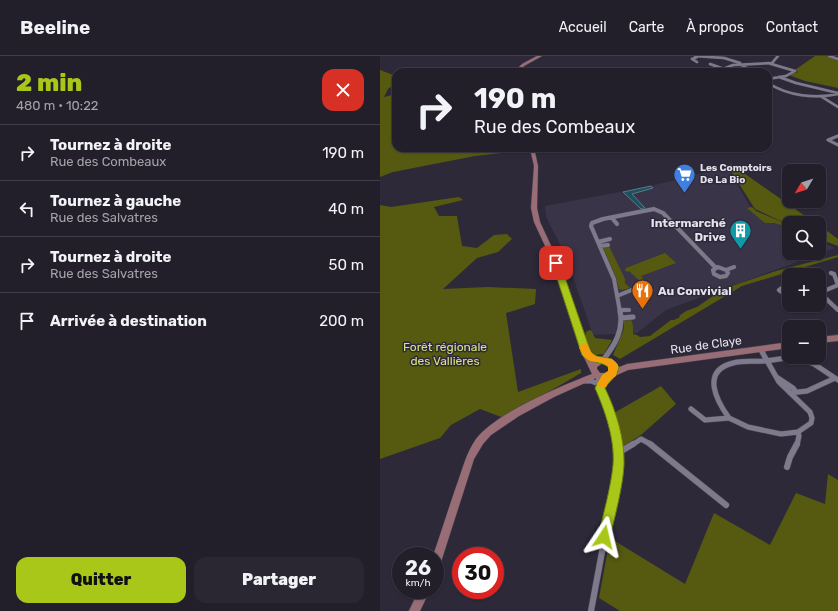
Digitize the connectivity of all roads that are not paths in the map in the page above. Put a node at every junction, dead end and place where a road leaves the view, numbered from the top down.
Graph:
1 (540, 56) edge
2 (696, 56) edge
3 (728, 56) edge
4 (778, 56) edge
5 (829, 56) edge
6 (722, 58) junction
7 (838, 59) edge
8 (752, 60) dead end
9 (734, 61) junction
10 (697, 62) dead end
11 (768, 63) junction
12 (710, 64) dead end
13 (741, 64) junction
14 (745, 64) junction
15 (762, 64) junction
16 (736, 65) junction
17 (520, 68) edge
18 (721, 68) edge
19 (727, 68) edge
20 (747, 68) edge
21 (772, 73) edge
22 (778, 77) junction
23 (772, 78) edge
24 (772, 85) edge
25 (838, 93) edge
26 (822, 97) junction
27 (838, 107) edge
28 (838, 136) edge
29 (838, 145) edge
30 (533, 152) edge
31 (646, 211) junction
32 (649, 215) dead end
33 (612, 218) junction
34 (618, 224) dead end
35 (610, 239) dead end
36 (599, 244) junction
37 (608, 245) dead end
38 (734, 267) dead end
39 (716, 268) junction
40 (726, 270) junction
41 (831, 273) dead end
42 (634, 290) dead end
43 (826, 290) edge
44 (618, 296) junction
45 (826, 299) edge
46 (620, 310) junction
47 (629, 310) dead end
48 (838, 310) edge
49 (633, 317) dead end
50 (621, 318) junction
51 (838, 338) edge
52 (826, 339) edge
53 (782, 346) edge
54 (611, 350) junction
55 (761, 350) junction
56 (587, 355) junction
57 (782, 359) edge
58 (603, 360) junction
59 (766, 361) junction
60 (813, 364) edge
61 (611, 369) junction
62 (595, 372) junction
63 (778, 378) junction
64 (835, 380) edge
65 (581, 381) junction
66 (599, 386) junction
67 (796, 392) junction
68 (790, 393) junction
69 (691, 409) dead end
70 (729, 418) junction
71 (798, 432) junction
72 (618, 453) junction
73 (787, 467) dead end
74 (726, 505) dead end
75 (441, 547) edge
76 (420, 599) edge
77 (414, 611) edge
78 (591, 611) edge

1 - 17 street
2 - 6 street
2 - 10 street
3 - 6 street
4 - 11 street
5 - 7 street
6 - 9 street
8 - 15 street
9 - 14 street
9 - 16 street
11 - 15 street
11 - 22 street
12 - 18 street
13 - 14 street
13 - 16 street
13 - 20 street
14 - 15 street
16 - 19 street
21 - 22 street
22 - 23 street
22 - 25 street
24 - 26 street
25 - 26 street
26 - 27 street
28 - 29 street
30 - 56 street
31 - 32 street
31 - 33 street
31 - 39 street
33 - 34 street
33 - 36 street
35 - 36 street
36 - 37 street
36 - 44 street
38 - 40 street
39 - 40 street
39 - 40 street
41 - 43 street
42 - 44 street
44 - 46 street
45 - 48 street
46 - 47 street
46 - 50 street
49 - 50 street
50 - 54 street
51 - 52 street
53 - 55 street, Rue de Claye
54 - 58 street
54 - 61 street
55 - 59 street
55 - 61 street, Rue de Claye
56 - 58 street
56 - 62 street
57 - 59 street
58 - 61 street
58 - 62 street
59 - 63 street
59 - 70 street
60 - 64 street
61 - 62 street
61 - 66 street
62 - 65 street
62 - 66 street
63 - 67 street
63 - 68 street
64 - 67 street
65 - 66 street
65 - 75 street
66 - 72 street
67 - 68 street
68 - 71 street
69 - 70 street
70 - 71 street
71 - 73 street
72 - 74 street
72 - 78 street
76 - 77 street

